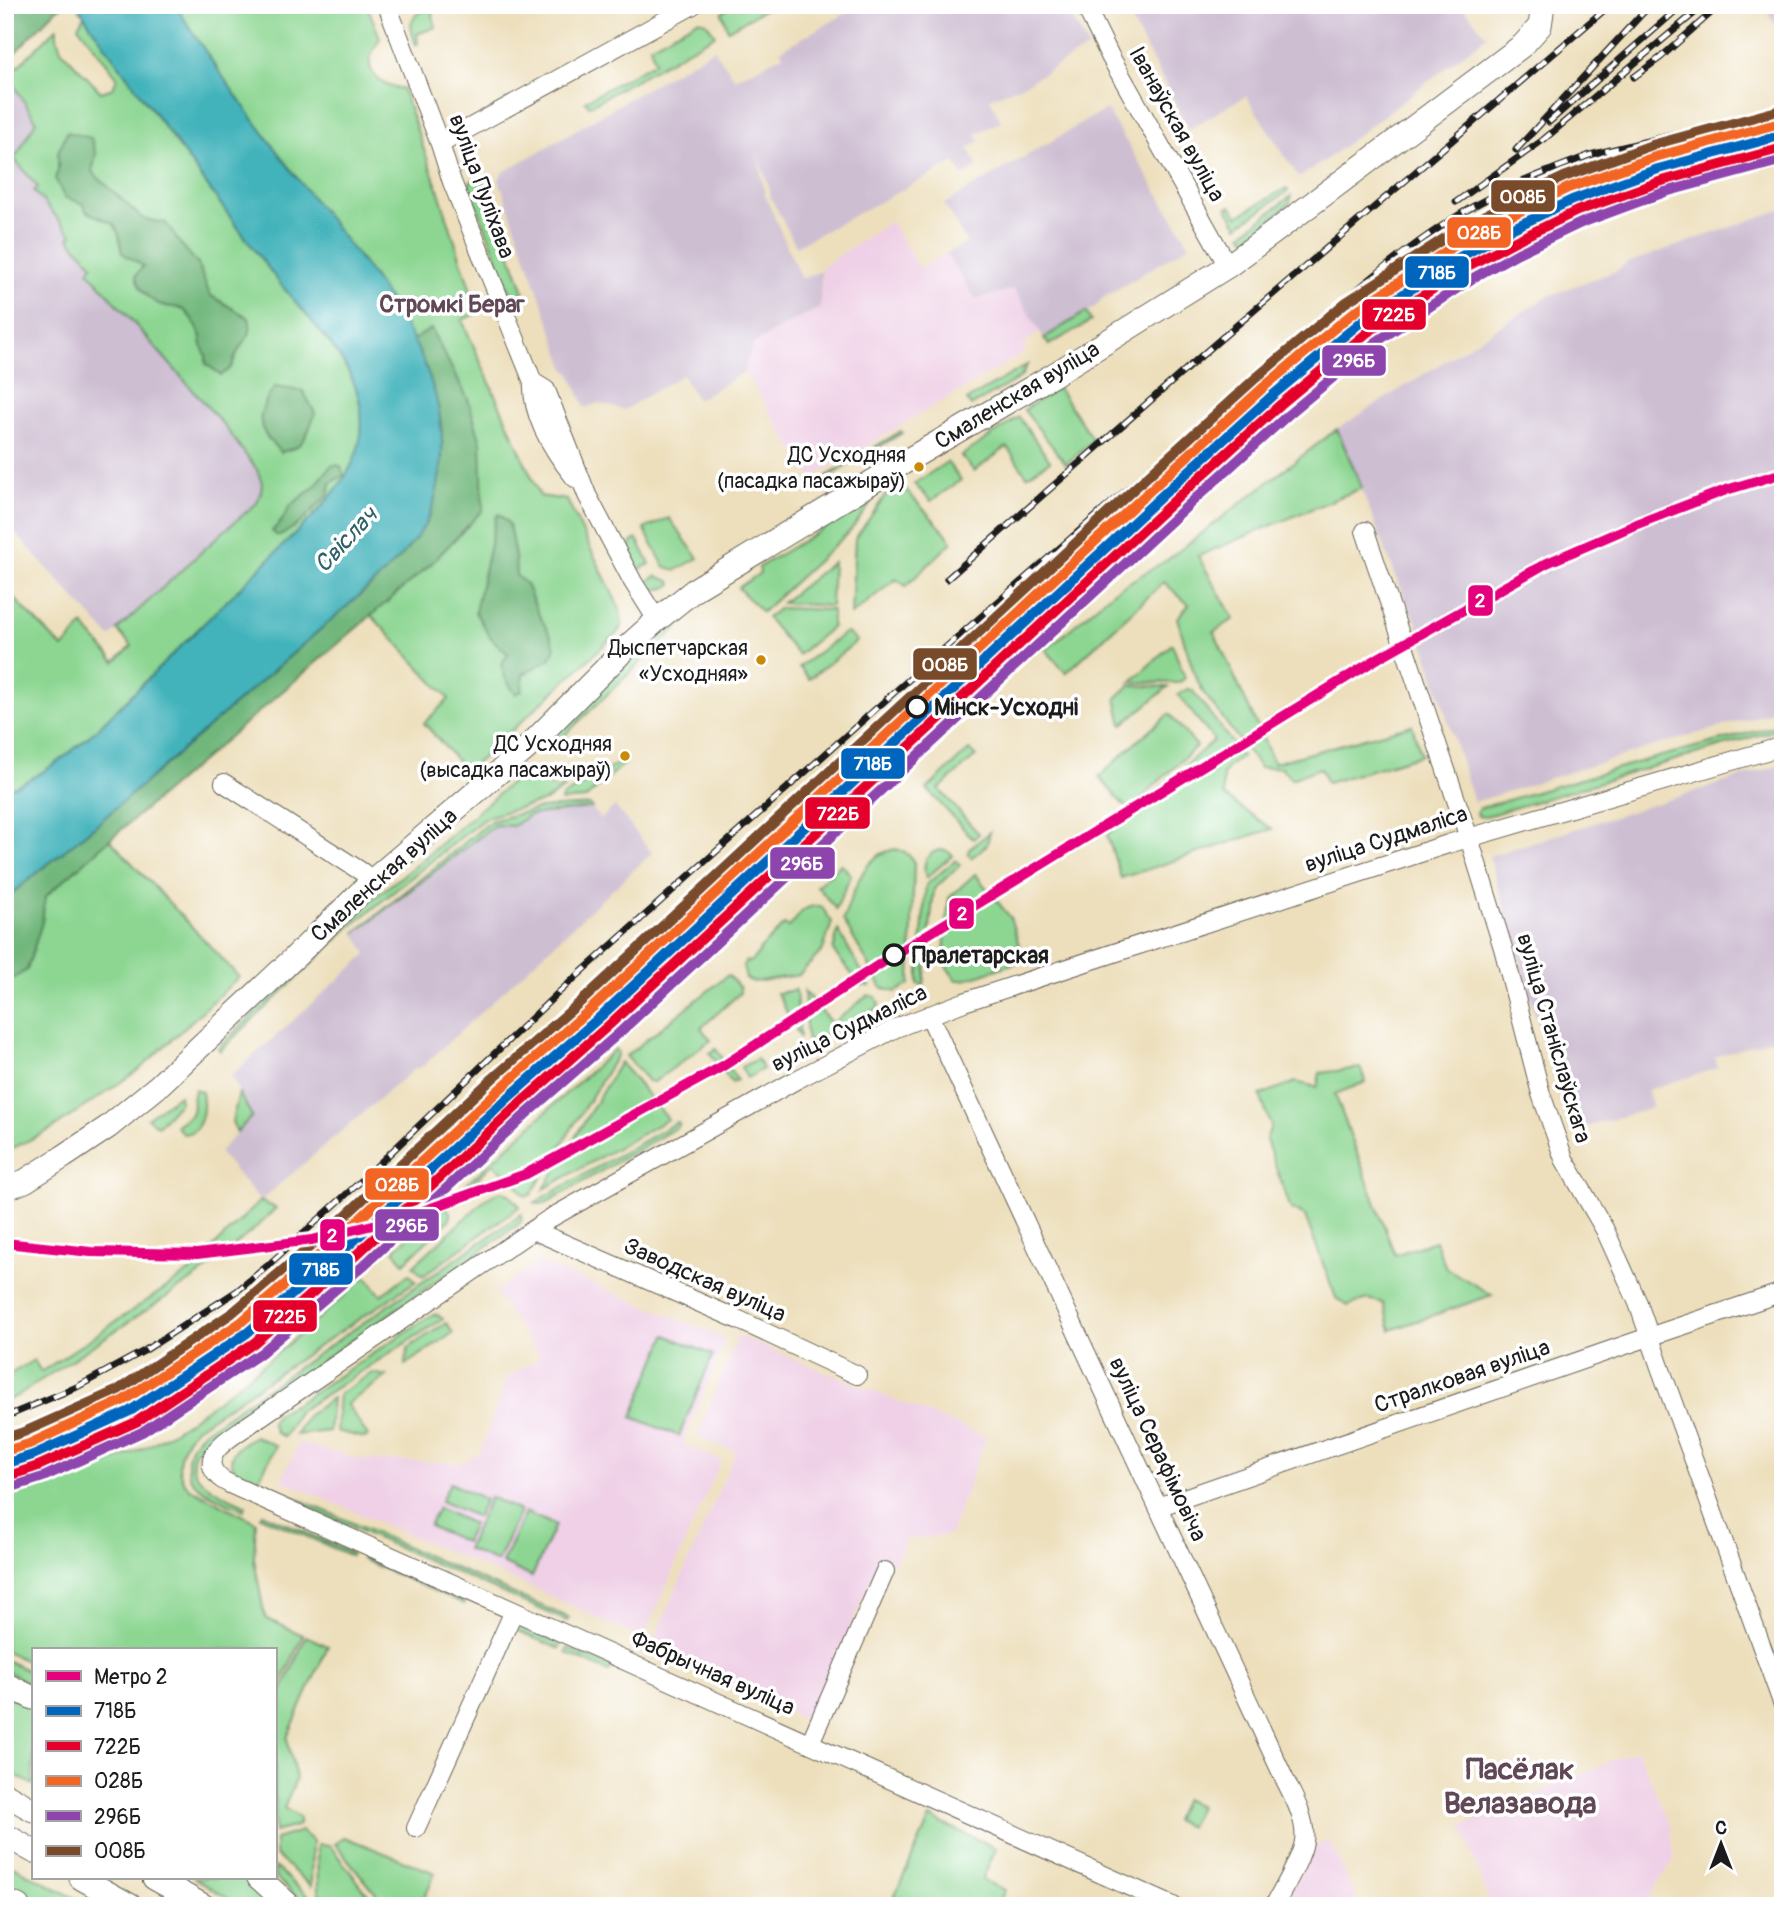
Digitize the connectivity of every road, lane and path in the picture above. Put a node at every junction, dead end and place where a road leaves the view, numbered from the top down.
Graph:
1 (387, 5) edge
2 (693, 5) edge
3 (1085, 5) edge
4 (1543, 5) edge
5 (440, 144) junction
6 (1228, 265) junction
7 (1365, 531) dead end
8 (657, 620) junction
9 (1783, 746) edge
10 (224, 783) dead end
11 (1469, 838) junction
12 (372, 881) junction
13 (929, 1015) junction
14 (5, 1189) edge
15 (533, 1230) junction
16 (1783, 1292) edge
17 (1650, 1337) junction
18 (857, 1375) dead end
19 (232, 1485) joint
20 (1158, 1507) junction
21 (885, 1571) dead end
22 (514, 1611) junction
23 (5, 1684) edge
24 (32, 1698) edge
25 (1783, 1705) edge
26 (810, 1743) junction
27 (5, 1794) edge
28 (32, 1809) edge
29 (416, 1828) dead end
30 (5, 1835) edge
31 (32, 1850) edge
32 (85, 1880) edge
33 (158, 1880) edge
34 (261, 1880) edge
35 (5, 1900) edge
36 (18, 1906) edge
37 (131, 1906) edge
38 (204, 1906) edge
39 (290, 1906) edge
40 (1173, 1906) edge
41 (1274, 1906) edge

1 - 5 street, вуліца Пуліхава
2 - 5 street
3 - 6 street, Іванаўская вуліца
4 - 6 main road, Смаленская вуліца
5 - 8 street, вуліца Пуліхава
6 - 8 main road, Смаленская вуліца
7 - 11 street, вуліца Станіслаўскага
8 - 12 main road, Смаленская вуліца
9 - 11 street, вуліца Судмаліса
10 - 12 street
11 - 13 street, вуліца Судмаліса
11 - 17 street, вуліца Станіслаўскага
12 - 14 main road, Смаленская вуліца
13 - 15 street, вуліца Судмаліса
13 - 20 street, вуліца Серафімовіча
15 - 18 street, Заводская вуліца
15 - 19 street, вуліца Судмаліса
16 - 17 street, Стралковая вуліца
17 - 20 street, Стралковая вуліца
17 - 25 street, вуліца Станіслаўскага
19 - 22 street, Фабрычная вуліца
20 - 41 street, вуліца Серафімовіча
21 - 26 street
22 - 26 street, Фабрычная вуліца
22 - 29 street
23 - 24 main road
26 - 40 street, Фабрычная вуліца
27 - 28 main road
30 - 31 main road
32 - 37 main road
33 - 38 main road
34 - 39 main road
35 - 36 main road

